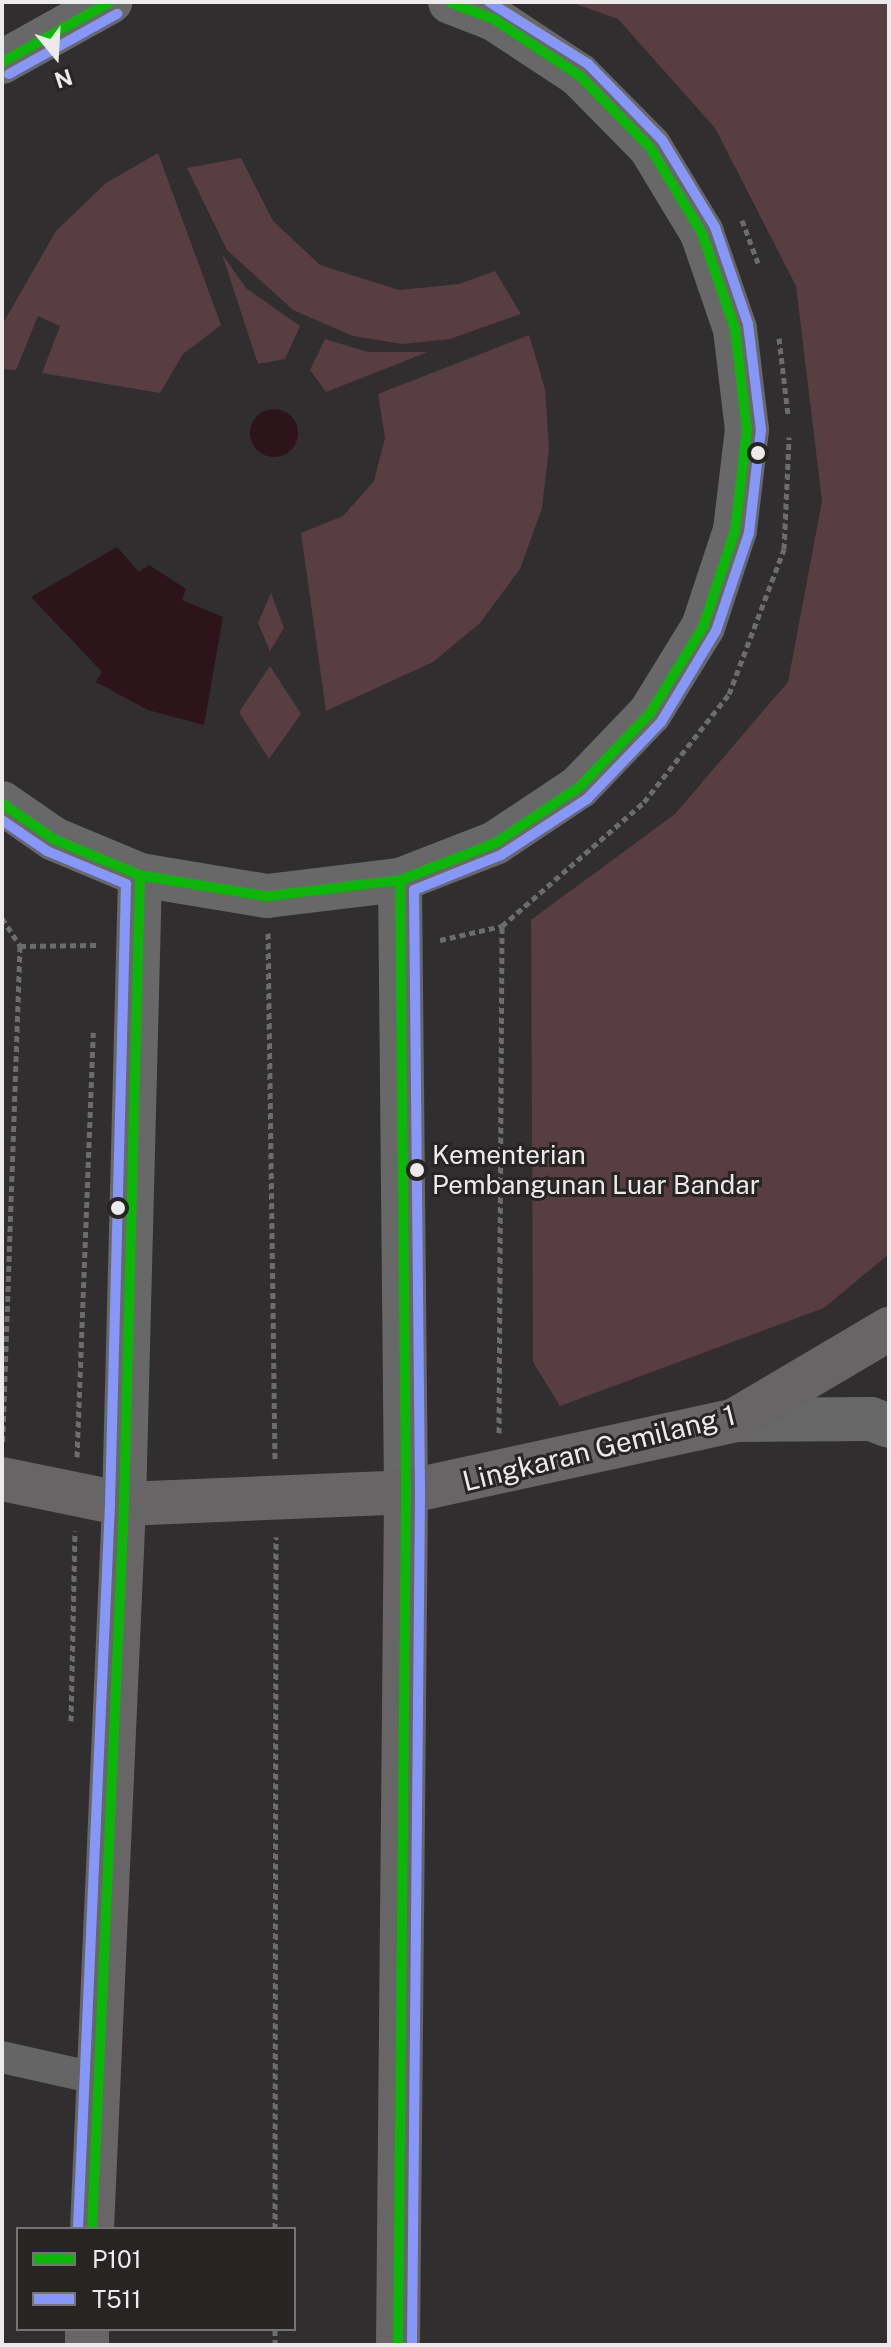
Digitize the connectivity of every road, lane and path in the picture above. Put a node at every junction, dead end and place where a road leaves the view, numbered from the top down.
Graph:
1 (110, 2) edge
2 (450, 2) edge
3 (2, 62) edge
4 (2, 803) edge
5 (140, 875) junction
6 (400, 880) junction
7 (267, 896) junction
8 (2, 918) edge
9 (502, 926) dead end
10 (434, 942) dead end
11 (96, 945) junction
12 (20, 946) junction
13 (139, 949) junction
14 (96, 961) dead end
15 (93, 1024) dead end
16 (889, 1329) edge
17 (735, 1420) junction
18 (889, 1426) edge
19 (2, 1479) edge
20 (406, 1492) junction
21 (276, 1494) junction
22 (76, 1497) junction
23 (124, 1504) junction
24 (71, 1731) dead end
25 (2, 2057) edge
26 (100, 2079) junction
27 (92, 2227) edge
28 (275, 2227) edge
29 (398, 2345) edge

1 - 3 street
2 - 6 street
4 - 5 street
5 - 7 street
5 - 13 street
6 - 7 street
6 - 20 street
7 - 21 path
8 - 12 path
9 - 10 path
11 - 12 path
11 - 13 path
11 - 14 path
12 - 19 path
13 - 23 street
15 - 22 path
16 - 17 main road, Lingkaran Gemilang 1
17 - 18 street
17 - 20 main road, Lingkaran Gemilang 1
19 - 22 main road, Lingkaran Gemilang 1
20 - 21 main road, Lingkaran Gemilang 1
20 - 29 main road
21 - 23 main road, Lingkaran Gemilang 1
21 - 28 path
22 - 23 main road, Lingkaran Gemilang 1
22 - 24 path
23 - 26 main road
25 - 26 street
26 - 27 main road

